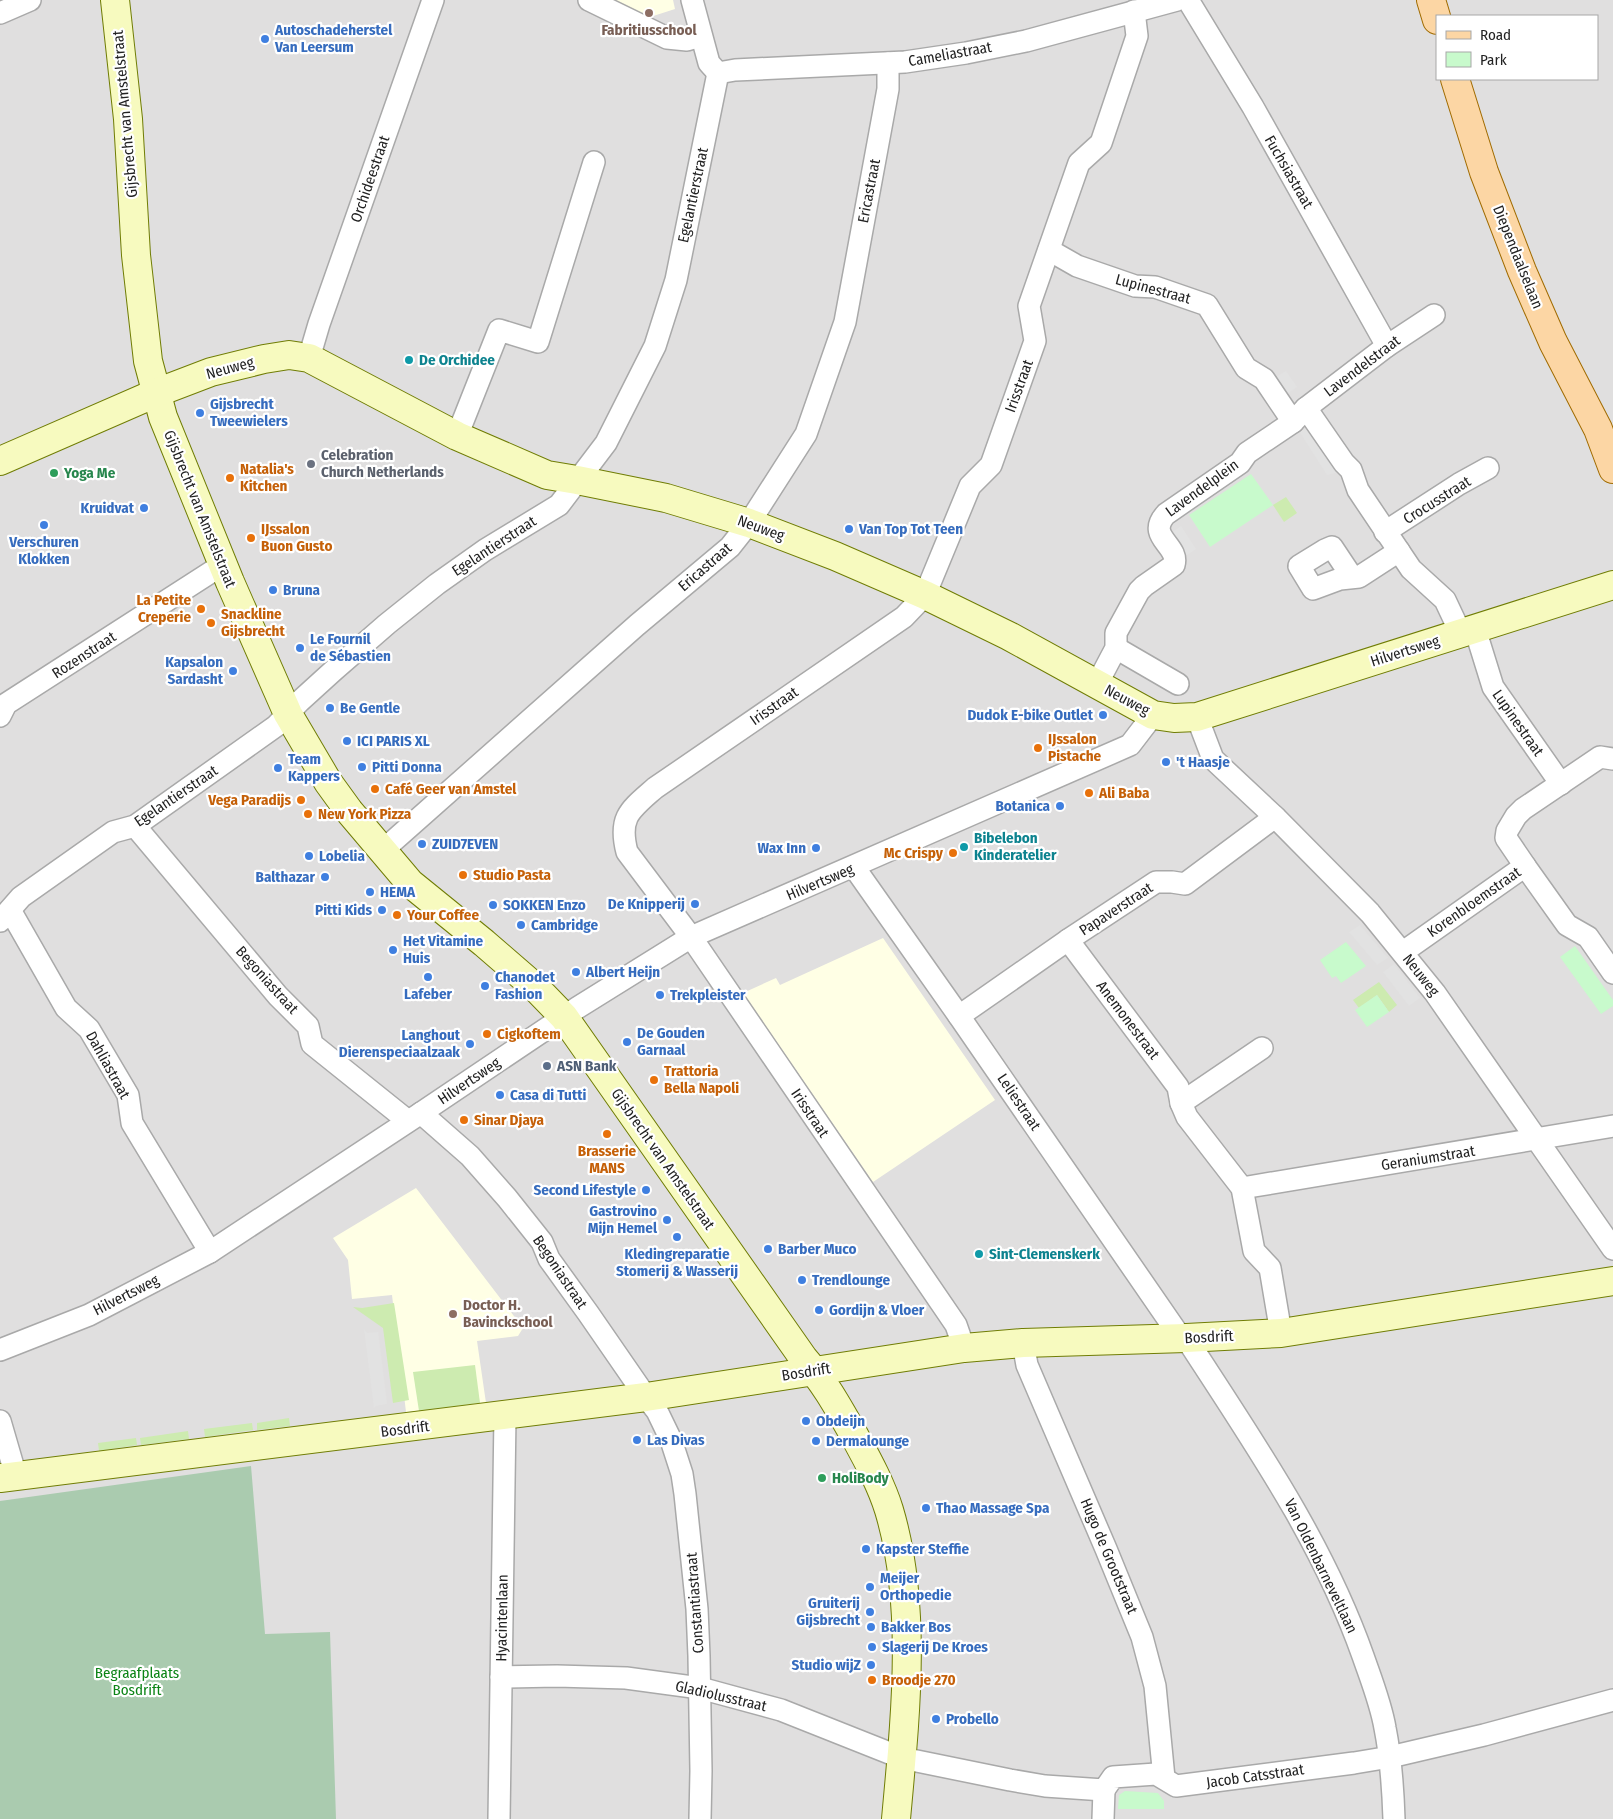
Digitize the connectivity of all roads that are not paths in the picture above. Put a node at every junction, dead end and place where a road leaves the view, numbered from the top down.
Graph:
1 (30, 0) edge
2 (115, 0) edge
3 (432, 0) edge
4 (589, 0) edge
5 (692, 0) edge
6 (1177, 0) edge
7 (1188, 0) edge
8 (1431, 0) edge
9 (1134, 12) junction
10 (0, 13) edge
11 (1436, 17) edge
12 (702, 36) junction
13 (888, 63) junction
14 (718, 73) junction
15 (1455, 80) edge
16 (594, 162) dead end
17 (1049, 250) junction
18 (1434, 315) dead end
19 (1387, 346) junction
20 (309, 358) junction
21 (156, 393) junction
22 (1300, 415) junction
23 (457, 436) junction
24 (1605, 438) edge
25 (0, 461) edge
26 (1488, 468) dead end
27 (1613, 469) edge
28 (577, 480) junction
29 (749, 523) junction
30 (1385, 532) junction
31 (1398, 551) junction
32 (222, 565) junction
33 (1352, 577) junction
34 (1613, 585) edge
35 (925, 595) junction
36 (1468, 631) junction
37 (1116, 648) junction
38 (1097, 684) junction
39 (1178, 684) dead end
40 (288, 714) junction
41 (1153, 715) junction
42 (0, 716) edge
43 (1197, 717) junction
44 (1613, 759) edge
45 (1561, 784) junction
46 (1275, 817) junction
47 (135, 826) junction
48 (382, 851) junction
49 (1525, 866) junction
50 (854, 867) junction
51 (5, 915) edge
52 (690, 937) junction
53 (1068, 940) junction
54 (1403, 952) junction
55 (1613, 973) edge
56 (959, 1016) junction
57 (564, 1018) junction
58 (1262, 1048) dead end
59 (1181, 1103) junction
60 (415, 1117) junction
61 (1613, 1126) edge
62 (1538, 1139) junction
63 (1242, 1188) junction
64 (1613, 1249) edge
65 (210, 1252) junction
66 (1613, 1281) edge
67 (1281, 1333) junction
68 (1183, 1338) junction
69 (1023, 1343) junction
70 (964, 1348) junction
71 (0, 1350) edge
72 (814, 1370) junction
73 (646, 1397) junction
74 (505, 1416) junction
75 (0, 1421) edge
76 (8, 1477) edge
77 (501, 1677) junction
78 (700, 1688) junction
79 (1613, 1700) edge
80 (1390, 1756) junction
81 (902, 1758) junction
82 (1164, 1778) junction
83 (1104, 1790) junction
84 (499, 1819) edge
85 (700, 1819) edge
86 (896, 1819) edge
87 (1103, 1819) edge
88 (1394, 1819) edge

1 - 10 street
2 - 21 street, Gijsbrecht van Amstelstraat
3 - 20 street, Orchideestraat
4 - 12 street
5 - 12 street
6 - 9 street, Cameliastraat
7 - 19 street, Fuchsiastraat
8 - 11 main road
9 - 13 street, Cameliastraat
9 - 17 street, Irisstraat
12 - 14 street
13 - 14 street, Cameliastraat
13 - 29 street, Ericastraat
14 - 28 street, Egelantierstraat
15 - 24 main road, Diependaalselaan
16 - 23 street
17 - 22 street, Lupinestraat
17 - 35 street, Irisstraat
18 - 19 street, Lavendelstraat
19 - 22 street, Lavendelstraat
20 - 21 street, Neuweg
20 - 23 street, Neuweg
21 - 25 street, Neuweg
21 - 32 street, Gijsbrecht van Amstelstraat
22 - 30 street, Lupinestraat
22 - 37 street, Lavendelplein
23 - 28 street, Neuweg
24 - 27 main road, Diependaalselaan
26 - 30 street, Crocusstraat
28 - 29 street, Neuweg
28 - 40 street, Egelantierstraat
29 - 35 street, Neuweg
29 - 48 street, Ericastraat
30 - 31 street, Lupinestraat
31 - 33 street
31 - 36 street, Lupinestraat
32 - 40 street, Gijsbrecht van Amstelstraat
32 - 42 street, Rozenstraat
33 - 33 street
34 - 36 street, Hilvertsweg
35 - 38 street, Neuweg
35 - 52 street, Irisstraat
36 - 43 street, Hilvertsweg
36 - 45 street, Lupinestraat
37 - 38 street
37 - 39 street
38 - 41 street, Neuweg
40 - 47 street, Egelantierstraat
40 - 48 street, Gijsbrecht van Amstelstraat
41 - 43 street, Neuweg
41 - 50 street, Hilvertsweg
43 - 46 street, Neuweg
44 - 45 street, Korenbloemstraat
45 - 49 street, Korenbloemstraat
46 - 53 street, Papaverstraat
46 - 54 street, Neuweg
47 - 51 street, Egelantierstraat
47 - 60 street, Begoniastraat
48 - 57 street, Gijsbrecht van Amstelstraat
49 - 54 street, Korenbloemstraat
49 - 55 street
50 - 52 street, Hilvertsweg
50 - 56 street, Leliestraat
51 - 65 street, Dahliastraat
52 - 57 street, Hilvertsweg
52 - 70 street, Irisstraat
53 - 56 street, Papaverstraat
53 - 59 street, Anemonestraat
54 - 62 street, Neuweg
56 - 68 street, Leliestraat
57 - 60 street, Hilvertsweg
57 - 72 street, Gijsbrecht van Amstelstraat
58 - 59 street
59 - 63 street, Anemonestraat
60 - 65 street, Hilvertsweg
60 - 73 street, Begoniastraat
61 - 62 street, Geraniumstraat
62 - 63 street, Geraniumstraat
62 - 64 street, Neuweg
63 - 67 street, Anemonestraat
65 - 71 street, Hilvertsweg
66 - 67 street, Bosdrift
67 - 68 street, Bosdrift
68 - 69 street, Bosdrift
68 - 80 street, Van Oldenbarneveltlaan
69 - 70 street, Bosdrift
69 - 82 street, Hugo de Grootstraat
70 - 72 street, Bosdrift
72 - 73 street, Bosdrift
72 - 81 street, Gijsbrecht van Amstelstraat
73 - 74 street, Bosdrift
73 - 78 street, Constantiastraat
74 - 76 street, Bosdrift
74 - 77 street, Hyacintenlaan
75 - 76 street
77 - 78 street, Gladiolusstraat
77 - 84 street, Hyacintenlaan
78 - 81 street, Gladiolusstraat
78 - 85 street, Constantiastraat
79 - 80 street, Jacob Catsstraat
80 - 82 street, Jacob Catsstraat
80 - 88 street, Van Oldenbarneveltlaan
81 - 83 street
81 - 86 street, Gijsbrecht van Amstelstraat
82 - 83 street, Jacob Catsstraat
83 - 87 street

